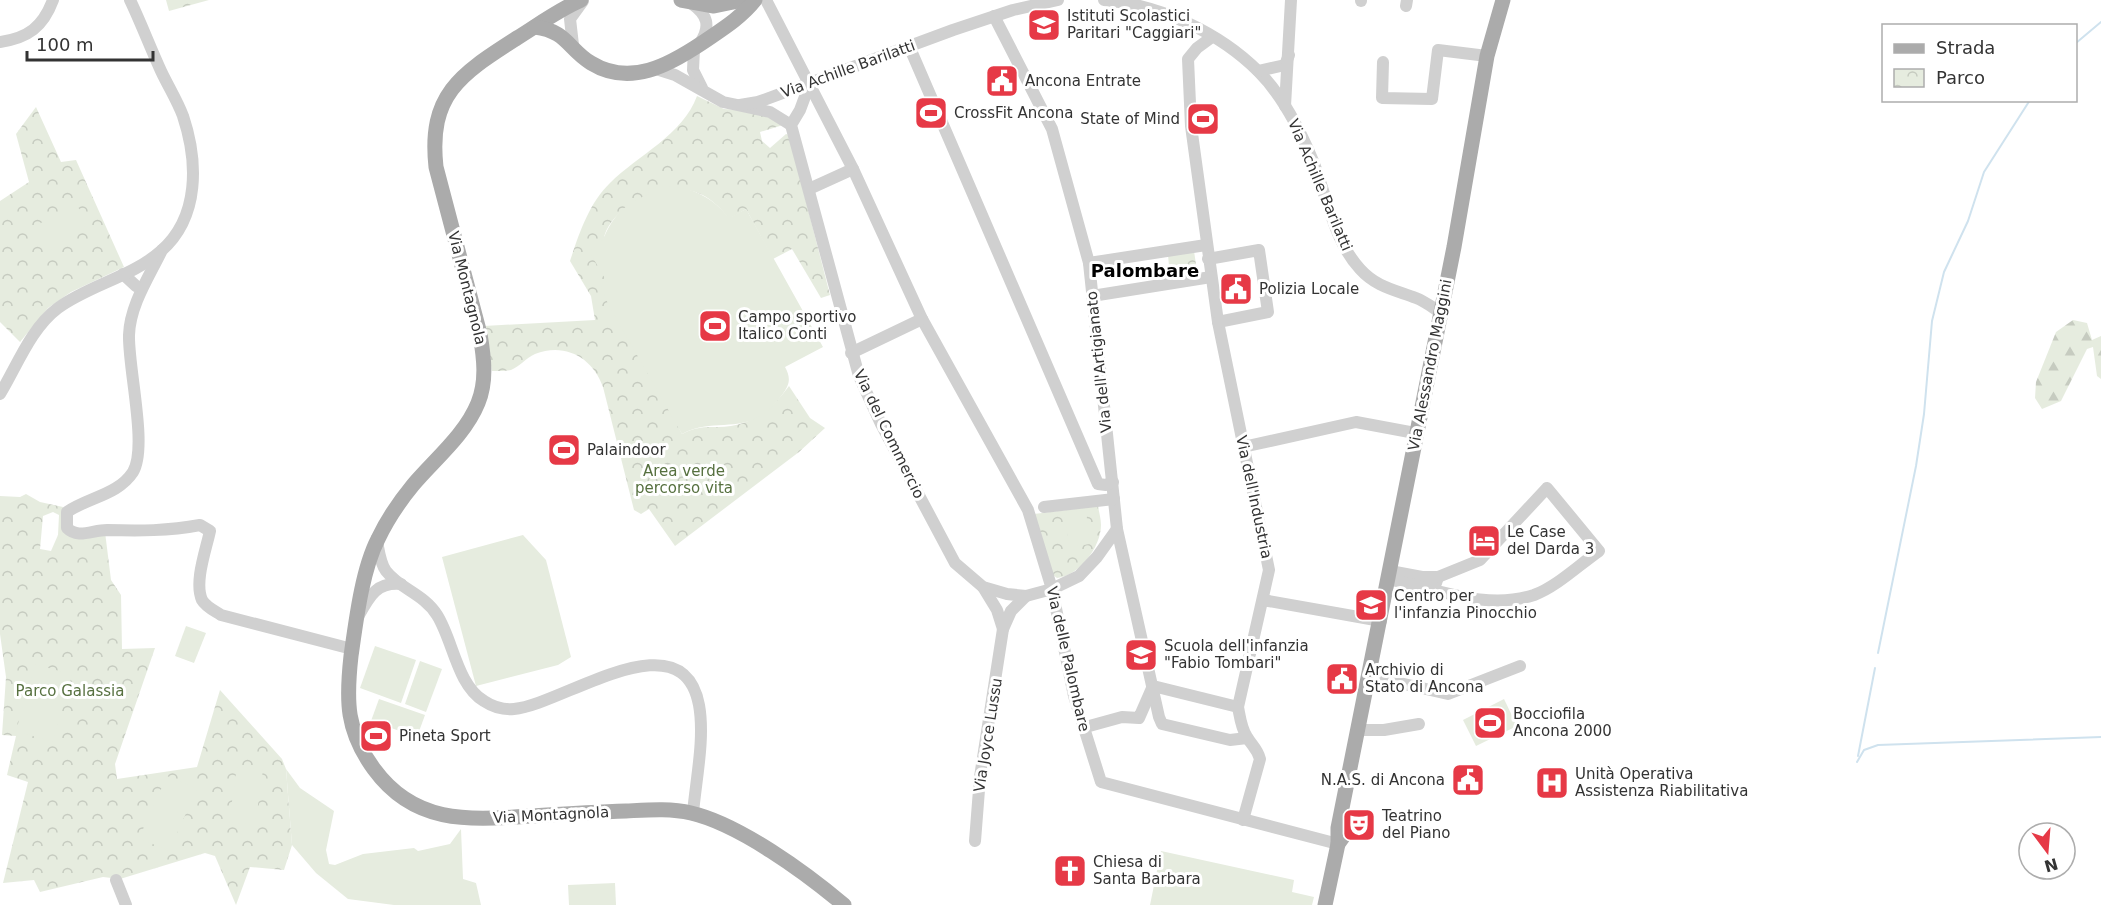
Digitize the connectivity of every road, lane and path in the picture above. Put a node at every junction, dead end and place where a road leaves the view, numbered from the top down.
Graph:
1 (53, 0) edge
2 (130, 0) edge
3 (582, 0) edge
4 (743, 0) edge
5 (755, 0) edge
6 (766, 0) edge
7 (1058, 0) edge
8 (1104, 0) edge
9 (1291, 0) edge
10 (1503, 0) edge
11 (686, 2) edge
12 (994, 16) junction
13 (535, 27) junction
14 (1212, 37) junction
15 (0, 42) edge
16 (573, 45) junction
17 (697, 46) junction
18 (909, 46) junction
19 (1487, 56) junction
20 (1288, 61) junction
21 (1383, 62) dead end
22 (656, 69) junction
23 (1258, 71) junction
24 (810, 83) junction
25 (702, 88) junction
26 (1273, 88) junction
27 (818, 99) junction
28 (740, 105) junction
29 (1285, 106) junction
30 (800, 110) junction
31 (791, 125) junction
32 (853, 169) junction
33 (809, 189) junction
34 (1206, 245) junction
35 (162, 250) junction
36 (1208, 259) junction
37 (1089, 263) junction
38 (143, 265) junction
39 (123, 274) junction
40 (1211, 277) junction
41 (148, 279) junction
42 (136, 286) junction
43 (1092, 296) junction
44 (1443, 296) junction
45 (1417, 298) junction
46 (137, 301) junction
47 (1440, 312) junction
48 (922, 319) junction
49 (1218, 322) junction
50 (851, 353) junction
51 (0, 394) edge
52 (1415, 433) junction
53 (1243, 447) junction
54 (1113, 482) junction
55 (1114, 499) junction
56 (1044, 507) dead end
57 (1117, 529) junction
58 (377, 541) junction
59 (366, 571) junction
60 (1389, 575) junction
61 (1438, 577) junction
62 (387, 578) junction
63 (983, 587) junction
64 (1052, 590) junction
65 (1435, 590) junction
66 (1007, 594) junction
67 (1026, 596) junction
68 (1263, 600) junction
69 (997, 610) junction
70 (1011, 611) junction
71 (359, 615) junction
72 (1381, 621) junction
73 (1003, 629) junction
74 (352, 649) junction
75 (1520, 666) dead end
76 (1369, 676) junction
77 (1153, 686) junction
78 (1238, 707) junction
79 (1139, 718) junction
80 (1162, 724) junction
81 (1419, 724) dead end
82 (1082, 728) junction
83 (1358, 730) junction
84 (1247, 738) junction
85 (693, 813) junction
86 (1243, 820) junction
87 (975, 841) dead end
88 (1338, 844) junction
89 (116, 880) dead end
90 (126, 905) edge
91 (844, 905) edge
92 (1325, 905) edge

1 - 15 street
2 - 35 street
3 - 13 main road, Via Montagnola
3 - 16 street
4 - 11 main road
5 - 17 main road, Via Achille Barilatti
6 - 24 street, Via delle Palombare
7 - 12 street, Via Achille Barilatti
8 - 14 street, Via Achille Barilatti
9 - 20 street
10 - 19 main road, Via Alessandro Maggini
11 - 17 street
12 - 18 street, Via Achille Barilatti
12 - 37 street, Via dell'Artigianato
13 - 16 main road, Via Achille Barilatti
13 - 58 main road, Via Montagnola
14 - 23 street, Via Achille Barilatti
14 - 34 street, Via dell'Industria
16 - 22 main road, Via Achille Barilatti
17 - 22 main road, Via Achille Barilatti
17 - 25 street
18 - 24 street, Via Achille Barilatti
18 - 54 street
19 - 21 street
19 - 44 main road, Via Alessandro Maggini
20 - 23 street
20 - 26 street
20 - 29 street
22 - 25 street, Via Achille Barilatti
23 - 26 street, Via Achille Barilatti
24 - 27 street, Via delle Palombare
24 - 28 street, Via Achille Barilatti
24 - 30 street
25 - 28 street, Via Achille Barilatti
26 - 29 street, Via Achille Barilatti
27 - 30 street
27 - 32 street, Via delle Palombare
28 - 31 street, Via Achille Barilatti
29 - 45 street, Via Achille Barilatti
30 - 31 street
31 - 33 street, Via del Commercio
32 - 33 street
32 - 48 street, Via delle Palombare
33 - 50 street, Via del Commercio
34 - 36 street, Via dell'Industria
34 - 37 street
35 - 38 street
35 - 41 street
36 - 40 street, Via dell'Industria
36 - 49 street
37 - 43 street, Via dell'Artigianato
38 - 39 street
38 - 41 street
38 - 42 street
39 - 42 street
39 - 51 street
40 - 43 street
40 - 49 street, Via dell'Industria
41 - 46 street
42 - 46 street
43 - 54 street, Via dell'Artigianato
44 - 45 street, Via Achille Barilatti
44 - 47 main road, Via Alessandro Maggini
45 - 47 street, Via Achille Barilatti
46 - 74 street
47 - 52 main road, Via Alessandro Maggini
48 - 50 street
48 - 64 street, Via delle Palombare
49 - 53 street, Via dell'Industria
50 - 63 street, Via del Commercio
52 - 53 street
52 - 60 main road, Via Alessandro Maggini
53 - 68 street, Via dell'Industria
54 - 55 street, Via dell'Artigianato
55 - 56 street
55 - 57 street, Via dell'Artigianato
57 - 64 street, Via del Commercio
57 - 77 street, Via dell'Artigianato
58 - 59 main road, Via Montagnola
58 - 62 street
59 - 62 street
59 - 71 main road, Via Montagnola
60 - 61 street
60 - 65 street
60 - 72 main road, Via Alessandro Maggini
61 - 65 street
61 - 65 street
62 - 71 street
62 - 85 street
63 - 66 street, Via del Commercio
63 - 69 street, Via Joyce Lussu
64 - 67 street, Via del Commercio
64 - 82 street, Via delle Palombare
66 - 67 street, Via del Commercio
66 - 69 street
66 - 70 street
67 - 70 street, Via Joyce Lussu
68 - 72 street
68 - 78 street, Via dell'Industria
69 - 73 street, Via Joyce Lussu
70 - 73 street, Via Joyce Lussu
71 - 74 main road, Via Montagnola
72 - 76 main road, Via Alessandro Maggini
73 - 87 street, Via Joyce Lussu
74 - 85 main road, Via Montagnola
75 - 76 street
76 - 83 main road, Via Alessandro Maggini
77 - 78 street
77 - 79 street
77 - 80 street, Via dell'Artigianato
78 - 84 street
79 - 80 street
79 - 82 street
80 - 84 street
81 - 83 street
82 - 86 street, Via delle Palombare
83 - 88 main road, Via Alessandro Maggini
84 - 86 street
85 - 91 main road, Via Montagnola
86 - 88 street, Via delle Palombare
88 - 92 main road, Via Alessandro Maggini
89 - 90 street

